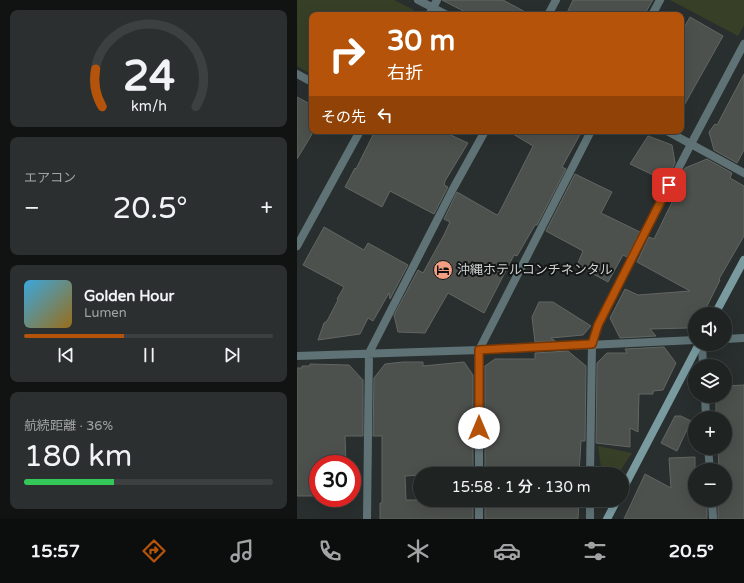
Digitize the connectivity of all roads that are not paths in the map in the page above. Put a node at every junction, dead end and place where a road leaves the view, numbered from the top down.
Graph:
1 (418, 0) edge
2 (437, 0) edge
3 (556, 0) edge
4 (660, 0) edge
5 (431, 12) edge
6 (550, 12) edge
7 (654, 12) edge
8 (744, 44) edge
9 (297, 74) edge
10 (309, 80) edge
11 (359, 134) edge
12 (483, 134) edge
13 (589, 134) edge
14 (673, 134) edge
15 (691, 144) junction
16 (744, 173) edge
17 (297, 246) edge
18 (744, 260) edge
19 (719, 307) edge
20 (744, 338) edge
21 (732, 339) edge
22 (688, 340) edge
23 (592, 344) junction
24 (479, 350) junction
25 (696, 351) edge
26 (369, 353) junction
27 (297, 356) edge
28 (479, 467) edge
29 (590, 467) edge
30 (629, 478) edge
31 (479, 507) edge
32 (590, 507) edge
33 (613, 507) edge
34 (712, 507) edge
35 (367, 519) edge
36 (479, 519) edge
37 (590, 519) edge
38 (607, 519) edge
39 (713, 519) edge

1 - 5 street
2 - 5 street
3 - 6 street
4 - 7 street
8 - 15 street
9 - 10 street
11 - 17 street
12 - 26 street
13 - 24 street
14 - 15 street
15 - 16 street
15 - 23 street
18 - 19 street
20 - 21 street
22 - 23 street
23 - 24 street
23 - 29 street
24 - 26 street
24 - 28 street
25 - 30 street
26 - 27 street
26 - 35 street
31 - 36 street
32 - 37 street
33 - 38 street
34 - 39 street

